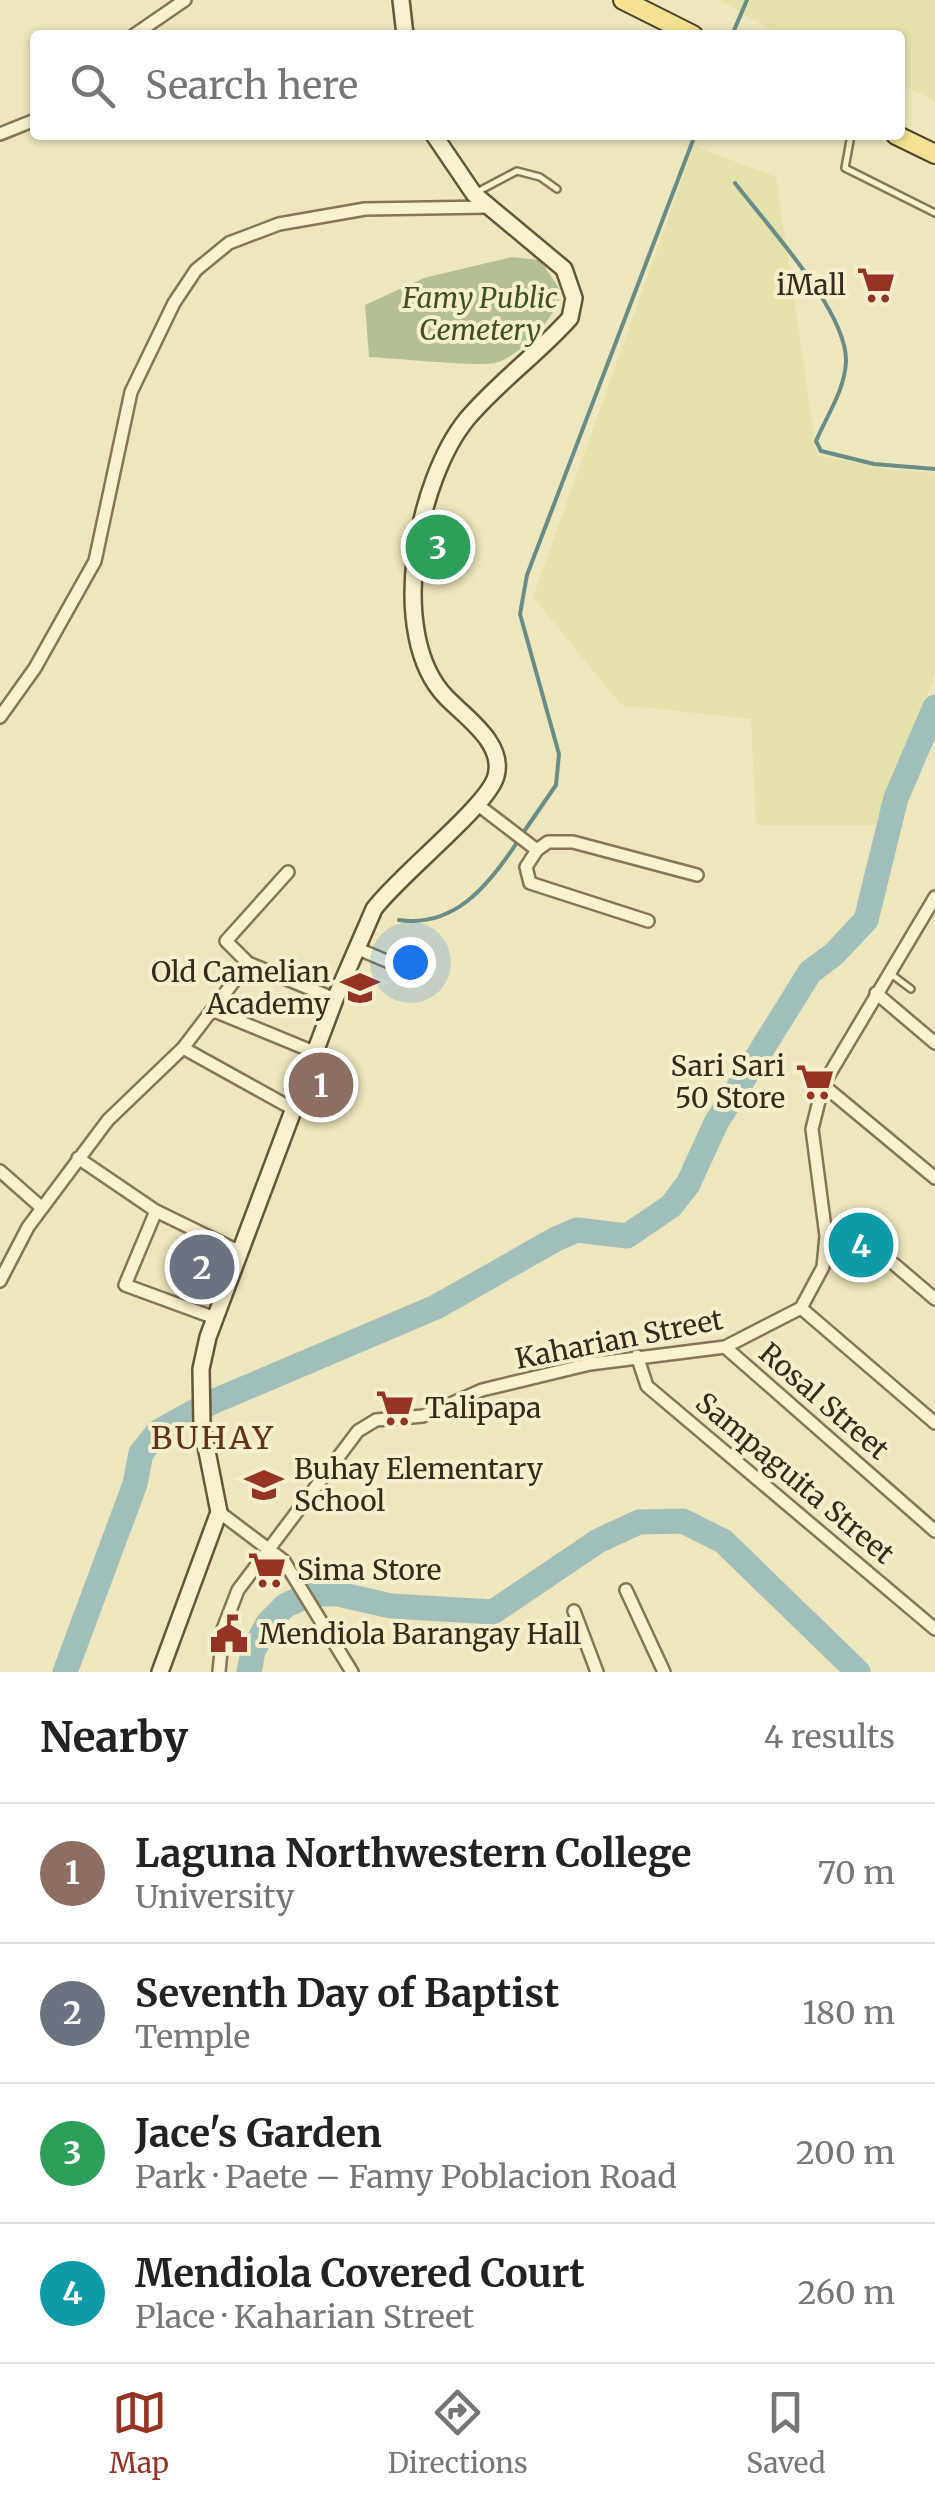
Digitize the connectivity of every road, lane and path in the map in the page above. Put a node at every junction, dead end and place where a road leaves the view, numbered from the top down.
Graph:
1 (185, 0) edge
2 (401, 0) edge
3 (622, 0) edge
4 (141, 30) edge
5 (404, 30) edge
6 (683, 30) edge
7 (30, 122) edge
8 (0, 134) edge
9 (905, 139) edge
10 (437, 140) edge
11 (849, 140) edge
12 (935, 154) edge
13 (557, 189) dead end
14 (474, 194) junction
15 (488, 207) junction
16 (935, 214) edge
17 (0, 716) edge
18 (478, 806) junction
19 (537, 850) junction
20 (288, 872) dead end
21 (698, 875) dead end
22 (935, 897) edge
23 (648, 921) dead end
24 (356, 948) junction
25 (248, 963) junction
26 (410, 971) dead end
27 (892, 974) junction
28 (911, 989) dead end
29 (876, 992) junction
30 (334, 1000) junction
31 (212, 1010) junction
32 (935, 1044) edge
33 (183, 1048) junction
34 (314, 1052) junction
35 (824, 1085) junction
36 (294, 1109) junction
37 (78, 1158) junction
38 (0, 1171) edge
39 (935, 1178) edge
40 (42, 1208) junction
41 (156, 1211) junction
42 (238, 1251) junction
43 (894, 1264) dead end
44 (0, 1281) edge
45 (935, 1299) edge
46 (800, 1308) junction
47 (215, 1318) junction
48 (724, 1348) junction
49 (637, 1356) junction
50 (935, 1423) edge
51 (219, 1512) junction
52 (935, 1531) edge
53 (270, 1547) junction
54 (626, 1590) dead end
55 (574, 1610) dead end
56 (935, 1629) edge
57 (160, 1672) edge
58 (220, 1672) edge
59 (352, 1672) edge
60 (597, 1672) edge
61 (664, 1672) edge

1 - 4 street
2 - 5 main road
3 - 6 main road
7 - 8 street
9 - 12 main road
10 - 14 main road
11 - 16 lane
13 - 14 lane
14 - 15 main road
15 - 17 street
15 - 18 main road
18 - 19 street
18 - 24 main road
19 - 21 street
19 - 23 street
20 - 25 street
22 - 27 street
24 - 26 street
24 - 30 main road
25 - 30 street
25 - 31 street
27 - 28 lane
27 - 29 street
29 - 32 street
29 - 35 street
30 - 34 main road
31 - 33 street
31 - 34 street
33 - 36 street
33 - 37 street
34 - 36 main road
35 - 39 street
35 - 46 street
36 - 42 main road
37 - 40 street
37 - 41 street
38 - 40 street
40 - 44 street
41 - 42 street
41 - 47 street
42 - 47 main road
43 - 45 street
46 - 48 street, Kaharian Street
46 - 50 street
47 - 51 main road
48 - 49 street, Kaharian Street
48 - 52 street, Rosal Street
49 - 53 street, Kaharian Street
49 - 56 street, Sampaguita Street
51 - 53 street
51 - 57 main road
53 - 58 street
53 - 59 street
54 - 61 street
55 - 60 street

